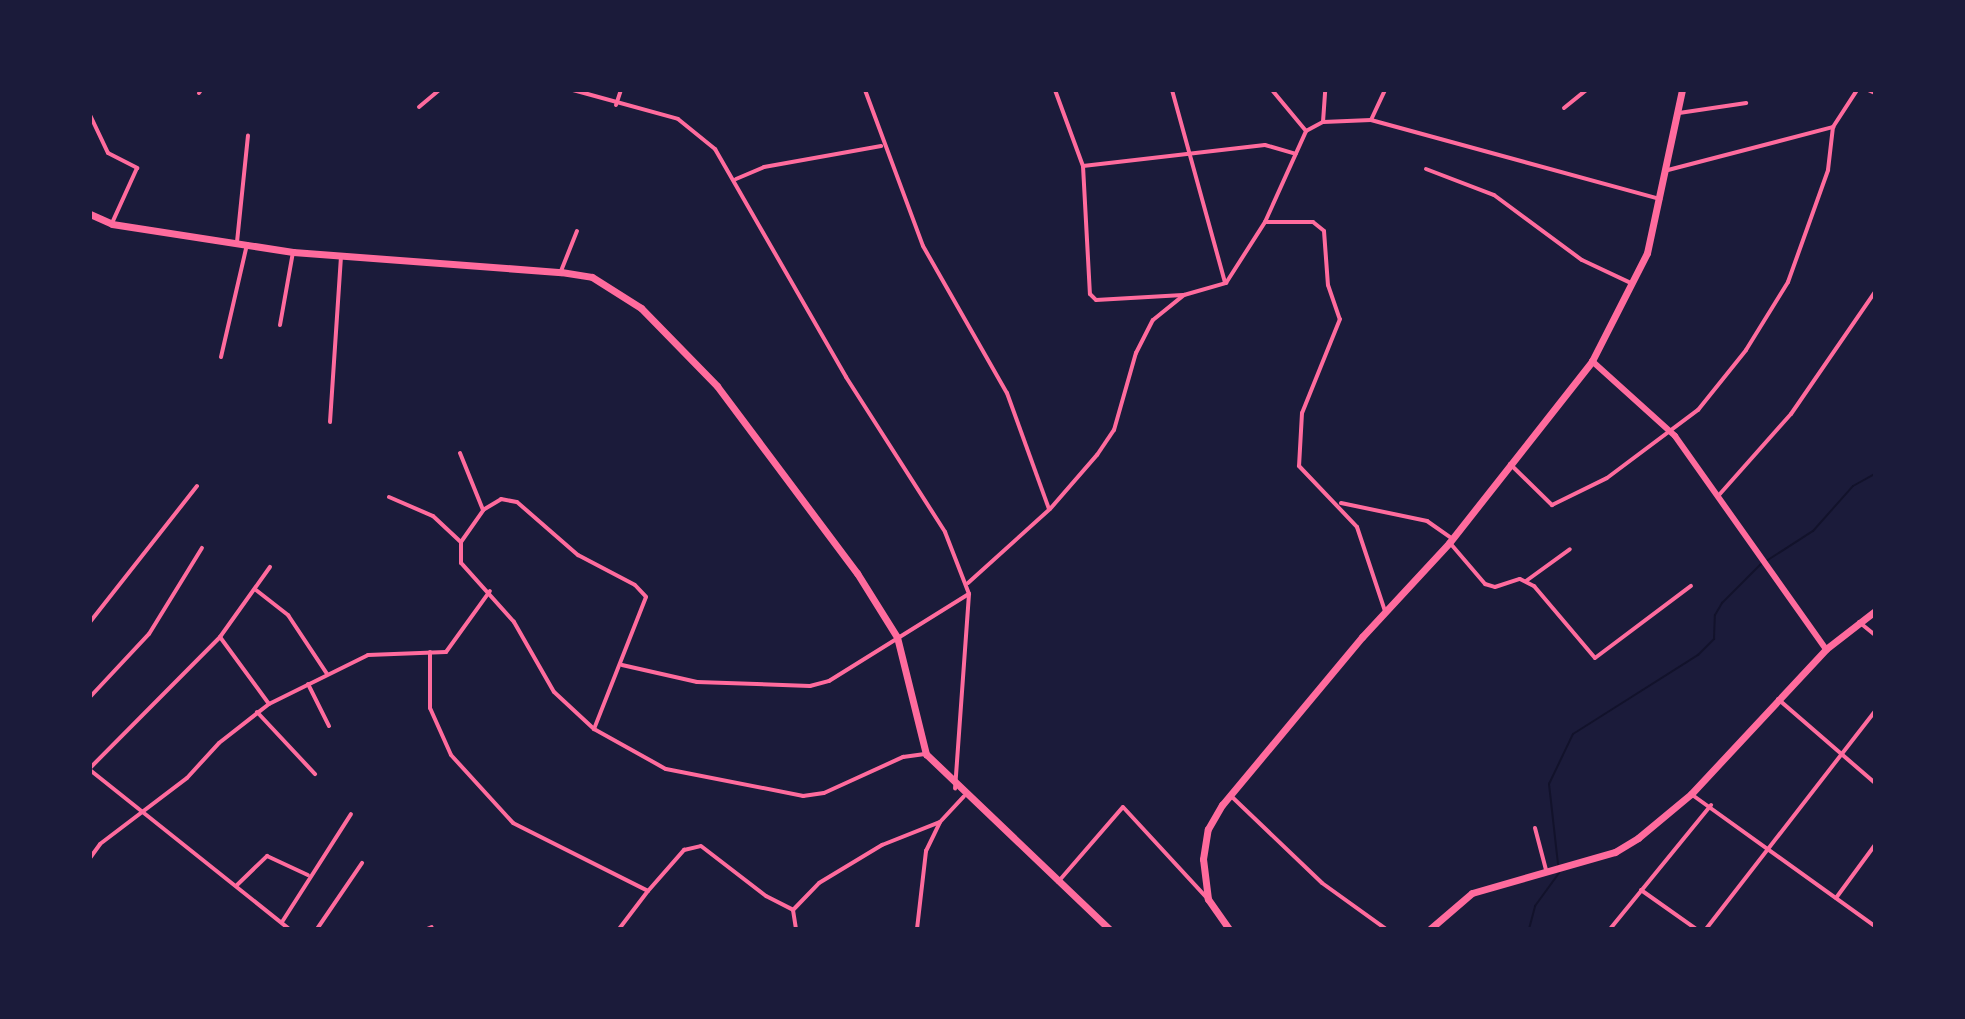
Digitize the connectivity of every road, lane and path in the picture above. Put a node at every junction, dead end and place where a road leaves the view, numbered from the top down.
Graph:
1 (439, 90) edge
2 (573, 90) edge
3 (621, 90) edge
4 (865, 90) edge
5 (1055, 90) edge
6 (1172, 90) edge
7 (1272, 90) edge
8 (1325, 90) edge
9 (1385, 90) edge
10 (1586, 90) edge
11 (1682, 90) edge
12 (1857, 90) edge
13 (1868, 90) edge
14 (1875, 93) edge
15 (1746, 103) dead end
16 (616, 105) junction
17 (419, 107) dead end
18 (1564, 108) dead end
19 (1679, 112) junction
20 (90, 115) edge
21 (1371, 120) junction
22 (1323, 122) junction
23 (1833, 127) junction
24 (1306, 131) junction
25 (248, 136) dead end
26 (882, 146) junction
27 (1296, 154) junction
28 (1192, 155) junction
29 (1083, 166) junction
30 (1426, 169) dead end
31 (1668, 170) junction
32 (736, 179) junction
33 (1660, 199) junction
34 (90, 214) edge
35 (1265, 222) junction
36 (112, 224) junction
37 (578, 231) dead end
38 (237, 242) junction
39 (247, 244) junction
40 (293, 252) junction
41 (341, 257) junction
42 (561, 272) junction
43 (1226, 283) junction
44 (1635, 284) junction
45 (1875, 292) edge
46 (1184, 294) junction
47 (280, 325) dead end
48 (221, 357) dead end
49 (1592, 361) junction
50 (330, 422) dead end
51 (1670, 432) junction
52 (460, 453) dead end
53 (1509, 464) junction
54 (197, 486) dead end
55 (1719, 495) junction
56 (389, 497) dead end
57 (1340, 503) junction
58 (1050, 509) junction
59 (483, 510) junction
60 (1451, 541) junction
61 (460, 542) junction
62 (202, 548) dead end
63 (1570, 549) dead end
64 (270, 567) dead end
65 (1526, 581) junction
66 (968, 583) junction
67 (1691, 586) dead end
68 (256, 590) junction
69 (490, 591) junction
70 (969, 594) junction
71 (1875, 611) edge
72 (1386, 615) junction
73 (90, 622) edge
74 (1858, 622) junction
75 (1875, 635) edge
76 (220, 637) junction
77 (897, 637) junction
78 (1826, 649) junction
79 (430, 652) junction
80 (622, 665) junction
81 (327, 674) junction
82 (308, 684) junction
83 (90, 697) edge
84 (1777, 699) junction
85 (268, 704) junction
86 (1875, 711) edge
87 (257, 712) junction
88 (329, 726) dead end
89 (594, 729) junction
90 (926, 754) junction
91 (1841, 757) junction
92 (90, 769) edge
93 (315, 774) dead end
94 (1875, 783) edge
95 (955, 788) junction
96 (1691, 794) junction
97 (1229, 795) junction
98 (964, 796) junction
99 (1711, 805) junction
100 (138, 811) junction
101 (351, 814) dead end
102 (940, 822) junction
103 (1535, 828) dead end
104 (1875, 844) edge
105 (1772, 847) junction
106 (90, 858) edge
107 (362, 863) dead end
108 (1549, 870) junction
109 (308, 875) junction
110 (1058, 883) junction
111 (237, 885) junction
112 (1641, 890) junction
113 (648, 891) junction
114 (1836, 898) junction
115 (1208, 899) junction
116 (793, 910) junction
117 (282, 922) junction
118 (1875, 926) edge
119 (1107, 928) edge
120 (289, 929) edge
121 (317, 929) edge
122 (619, 929) edge
123 (796, 929) edge
124 (917, 929) edge
125 (1229, 929) edge
126 (1386, 929) edge
127 (1430, 929) edge
128 (1610, 929) edge
129 (1695, 929) edge
130 (1706, 929) edge

1 - 17 street
2 - 16 street
3 - 16 street
4 - 26 street
5 - 29 street
6 - 28 street
7 - 24 street
8 - 22 street
9 - 21 street
10 - 18 street
11 - 19 main road
12 - 23 street
13 - 14 street
15 - 19 street
16 - 32 street
19 - 31 main road
20 - 36 street
21 - 22 street
21 - 33 street
22 - 24 street
23 - 31 street
23 - 51 street
24 - 27 street
25 - 38 street
26 - 32 street
26 - 58 street
27 - 28 street
27 - 35 street
28 - 29 street
28 - 43 street
29 - 46 street
30 - 44 street
31 - 33 main road
32 - 66 street
33 - 44 main road
34 - 36 main road
35 - 43 street
35 - 57 street
36 - 38 main road
37 - 42 street
38 - 39 main road
39 - 40 main road
39 - 48 street
40 - 41 main road
40 - 47 street
41 - 42 main road
41 - 50 street
42 - 77 main road
43 - 46 street
44 - 49 main road
45 - 55 street
46 - 58 street
49 - 51 main road
49 - 53 main road
51 - 53 street
51 - 55 main road
52 - 59 street
53 - 60 main road
54 - 73 street
55 - 78 main road
56 - 61 street
57 - 60 street
57 - 72 street
58 - 66 street
59 - 61 street
59 - 80 street
60 - 65 street
60 - 72 main road
61 - 69 street
62 - 83 street
63 - 65 street
64 - 68 street
65 - 67 street
66 - 70 street
68 - 76 street
68 - 81 street
69 - 79 street
69 - 89 street
70 - 77 street
70 - 95 street
71 - 74 main road
72 - 97 main road
74 - 75 street
74 - 78 main road
76 - 85 street
76 - 92 street
77 - 80 street
77 - 90 main road
78 - 84 main road
79 - 81 street
79 - 113 street
80 - 89 street
81 - 82 street
82 - 85 street
82 - 88 street
84 - 91 street
84 - 96 main road
85 - 87 street
86 - 91 street
87 - 93 street
87 - 100 street
89 - 90 street
90 - 95 main road
91 - 94 street
91 - 105 street
92 - 100 street
95 - 98 main road
96 - 99 street
96 - 108 main road
97 - 115 main road
97 - 126 street
98 - 102 street
98 - 110 main road
99 - 105 street
99 - 112 street
100 - 106 street
100 - 111 street
101 - 109 street
102 - 116 street
102 - 124 street
103 - 108 street
104 - 114 street
105 - 114 street
105 - 130 street
107 - 121 street
108 - 127 main road
109 - 111 street
109 - 117 street
110 - 115 street
110 - 119 main road
111 - 117 street
112 - 128 street
112 - 129 street
113 - 116 street
113 - 122 street
114 - 118 street
115 - 125 main road
116 - 123 street
117 - 120 street

